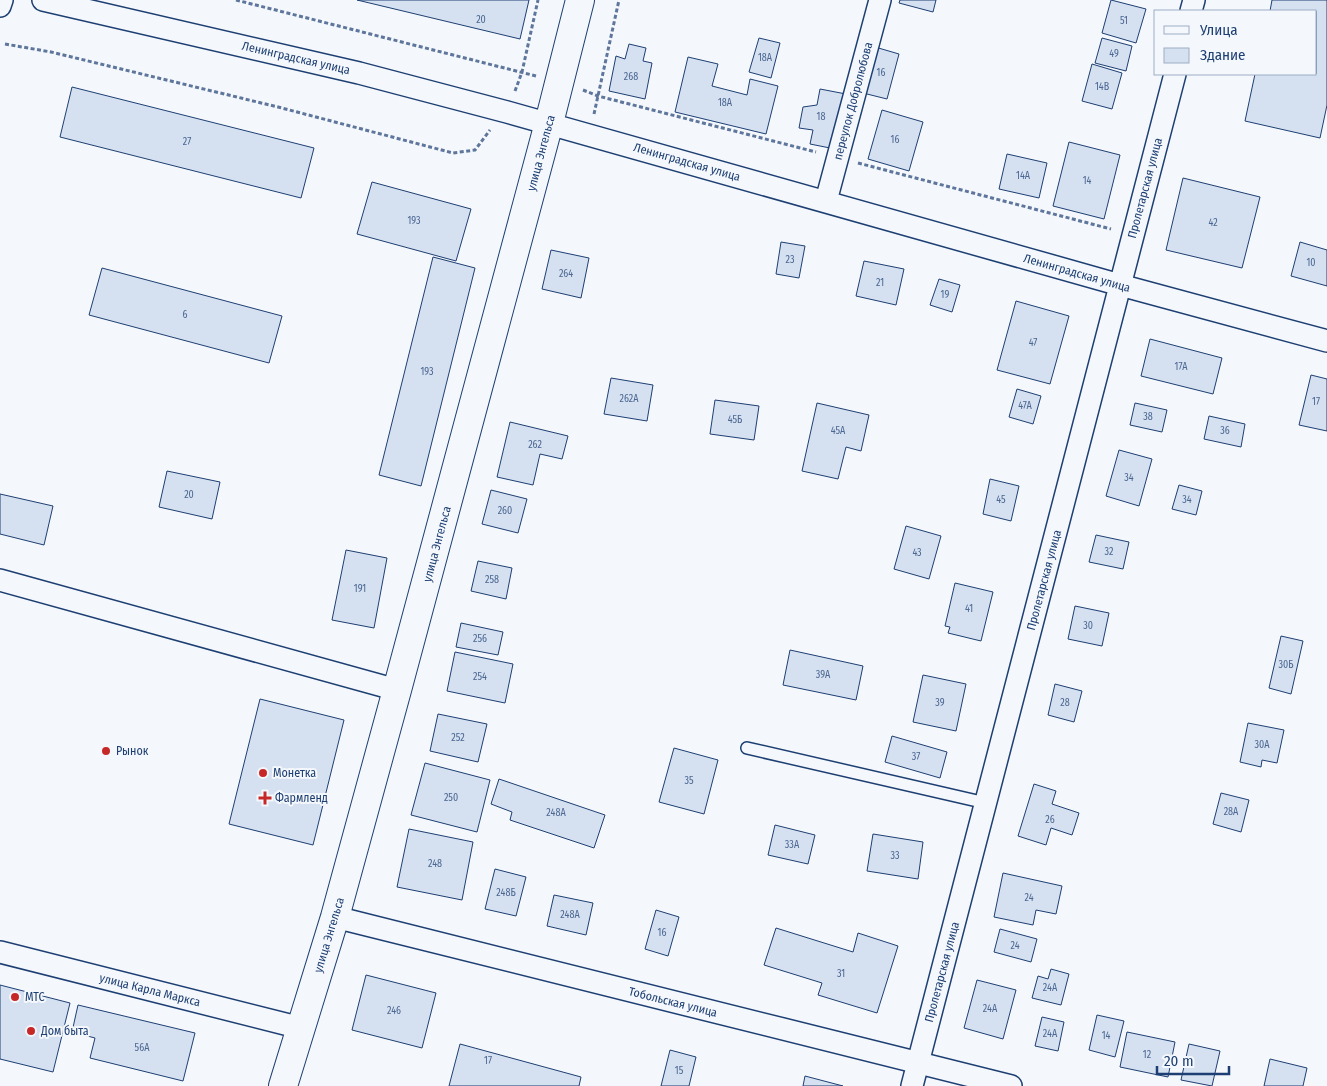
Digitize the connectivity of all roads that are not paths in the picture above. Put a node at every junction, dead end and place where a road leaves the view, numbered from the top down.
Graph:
1 (2, 0) edge
2 (43, 0) edge
3 (580, 0) edge
4 (880, 0) edge
5 (0, 6) edge
6 (1175, 75) edge
7 (549, 123) junction
8 (826, 202) junction
9 (1120, 285) junction
10 (1327, 341) edge
11 (0, 580) edge
12 (398, 690) junction
13 (746, 748) dead end
14 (986, 803) junction
15 (335, 917) junction
16 (0, 952) edge
17 (301, 1028) junction
18 (918, 1064) junction
19 (283, 1086) edge
20 (912, 1086) edge
21 (1011, 1086) edge

1 - 5 street
2 - 7 street, Ленинградская улица
3 - 7 main road, улица Энгельса
4 - 8 street, переулок Добролюбова
6 - 9 street, Пролетарская улица
7 - 8 street, Ленинградская улица
7 - 12 main road, улица Энгельса
8 - 9 street, Ленинградская улица
9 - 10 street, Ленинградская улица
9 - 14 street, Пролетарская улица
11 - 12 street
12 - 15 main road, улица Энгельса
13 - 14 lane
14 - 18 street, Пролетарская улица
15 - 17 main road, улица Энгельса
15 - 18 street, Тобольская улица
16 - 17 street, улица Карла Маркса
17 - 19 main road, улица Энгельса
18 - 20 street, Пролетарская улица
18 - 21 street, Тобольская улица

